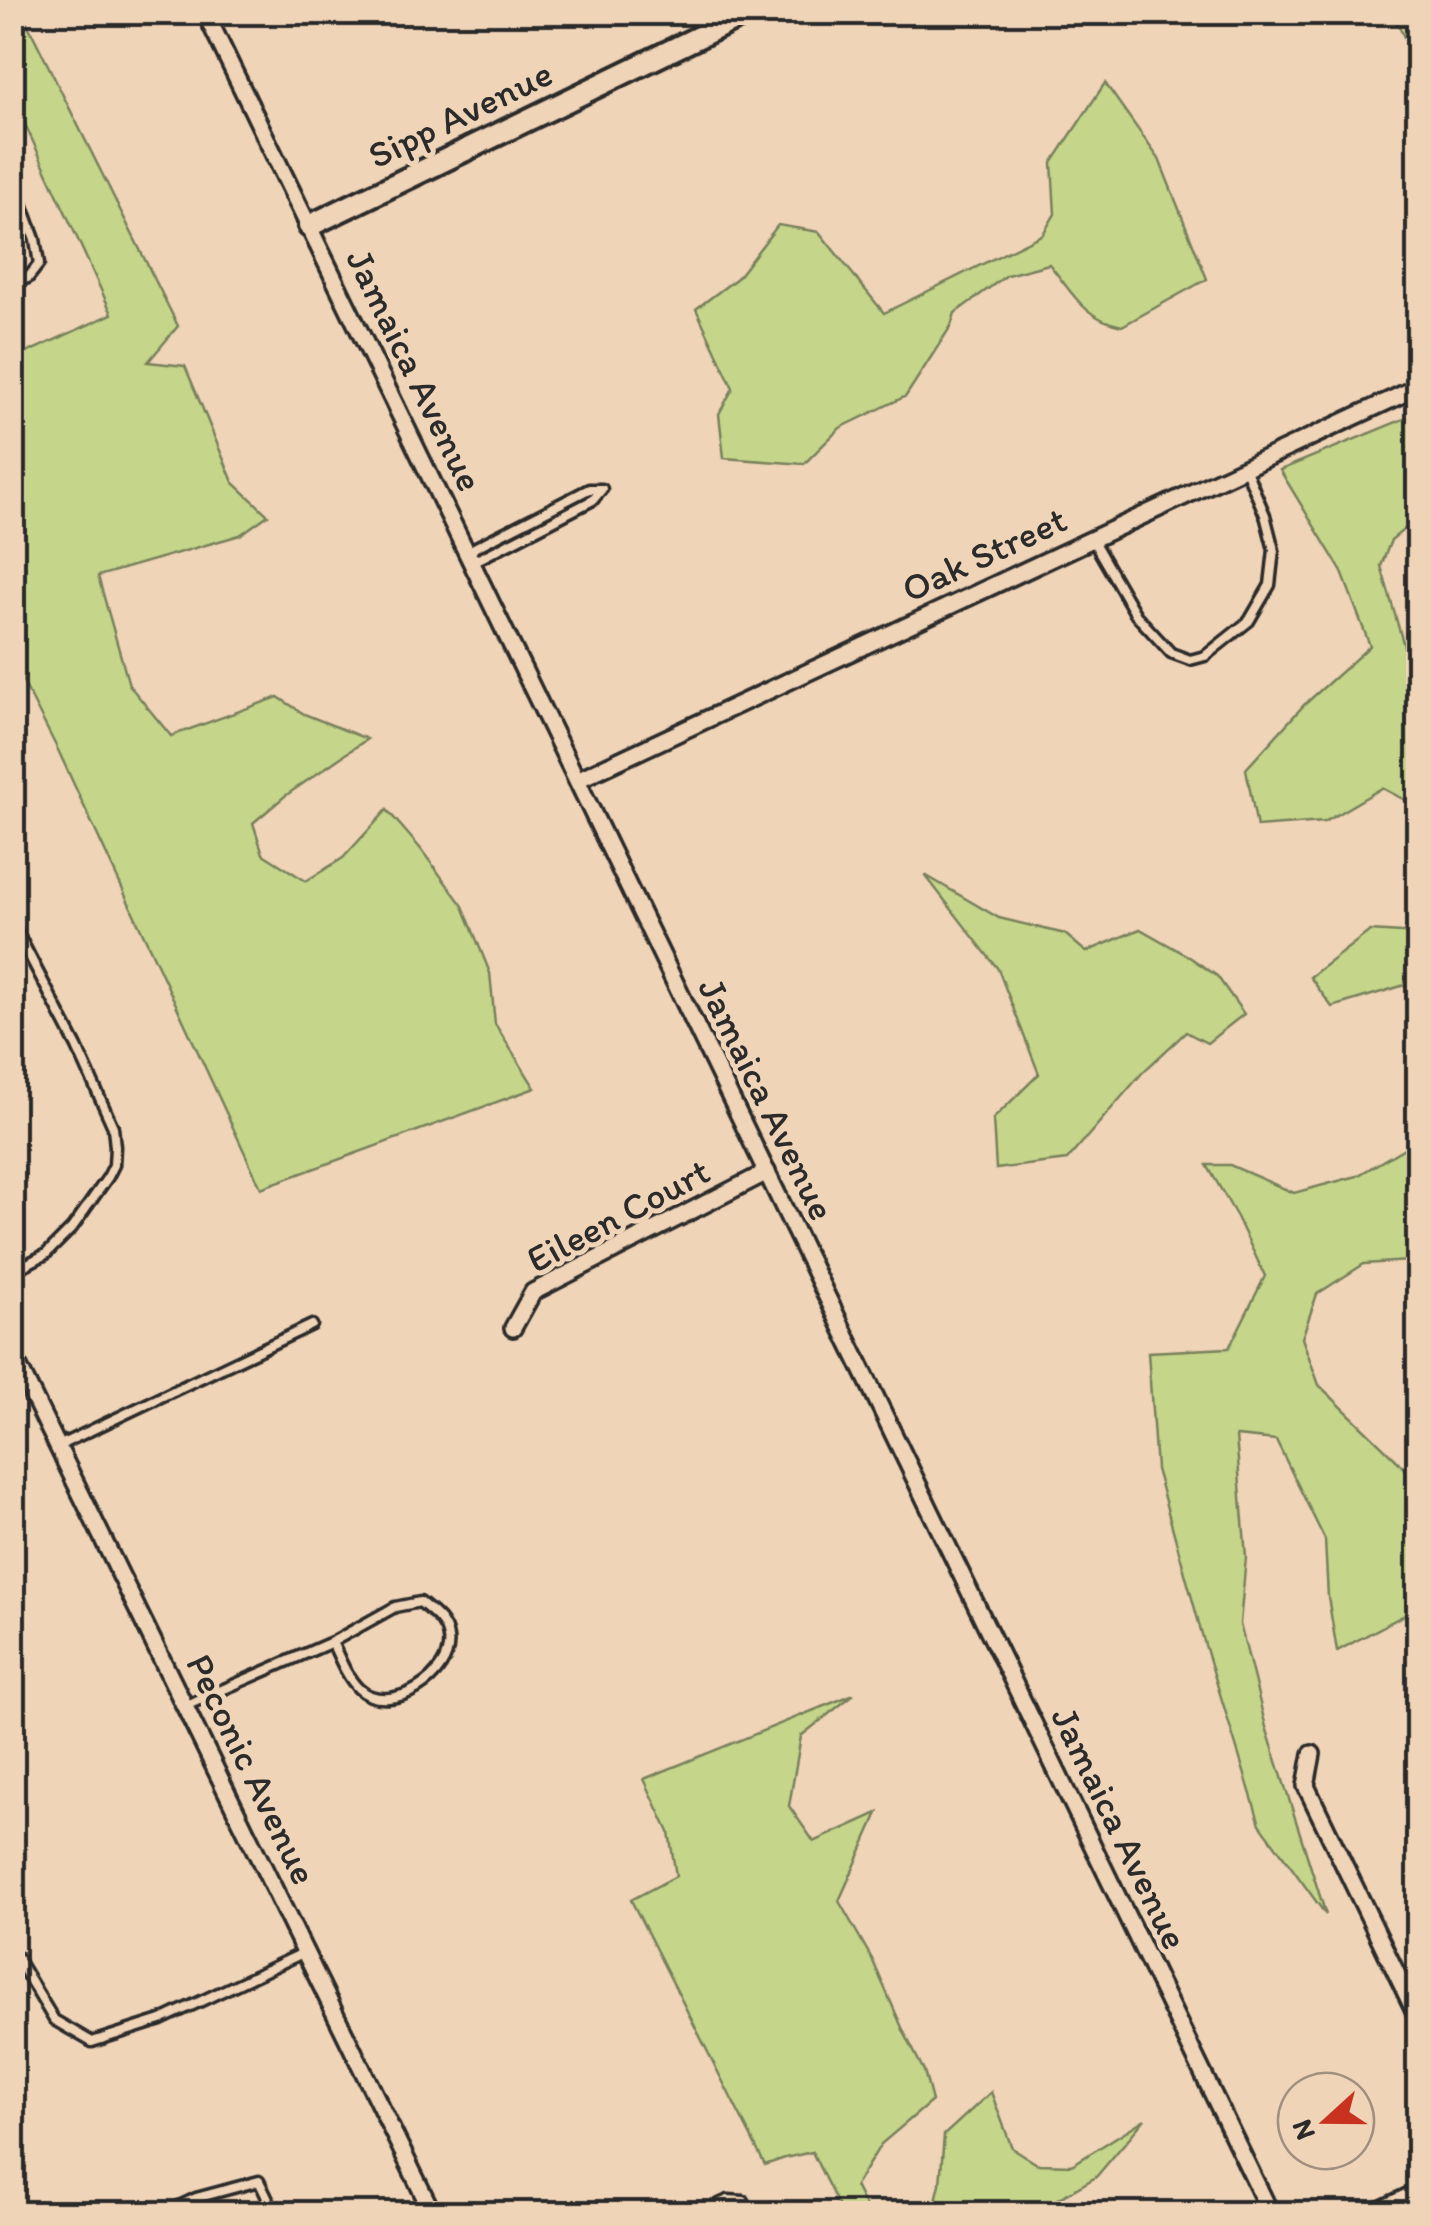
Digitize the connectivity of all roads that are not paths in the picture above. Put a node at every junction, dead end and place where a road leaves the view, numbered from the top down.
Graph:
1 (206, 12) edge
2 (750, 12) edge
3 (12, 176) edge
4 (308, 226) junction
5 (12, 283) edge
6 (1418, 387) edge
7 (1245, 468) junction
8 (1092, 540) junction
9 (469, 557) junction
10 (577, 780) junction
11 (12, 922) edge
12 (767, 1172) junction
13 (12, 1272) edge
14 (312, 1325) dead end
15 (513, 1328) dead end
16 (12, 1352) edge
17 (58, 1446) junction
18 (332, 1642) junction
19 (185, 1706) junction
20 (1312, 1754) dead end
21 (305, 1952) junction
22 (15, 1954) edge
23 (12, 1977) edge
24 (1418, 2018) edge
25 (1418, 2192) edge
26 (162, 2214) edge
27 (275, 2214) edge
28 (433, 2214) edge
29 (697, 2214) edge
30 (750, 2214) edge
31 (1271, 2214) edge
32 (1372, 2214) edge

1 - 4 street, Jamaica Avenue
2 - 4 street, Sipp Avenue
3 - 5 lane
4 - 9 street, Jamaica Avenue
6 - 7 street, Oak Street
7 - 8 street, Oak Street
7 - 8 lane
8 - 10 street, Oak Street
9 - 9 lane
9 - 10 street, Jamaica Avenue
10 - 12 street, Jamaica Avenue
11 - 13 lane
12 - 15 street, Eileen Court
12 - 31 street, Jamaica Avenue
14 - 17 lane
16 - 17 street, Peconic Avenue
17 - 19 street, Peconic Avenue
18 - 18 lane
18 - 19 lane
19 - 21 street, Peconic Avenue
20 - 24 street
21 - 22 lane
21 - 28 street, Peconic Avenue
22 - 23 lane
25 - 32 street
26 - 27 lane
29 - 30 lane

